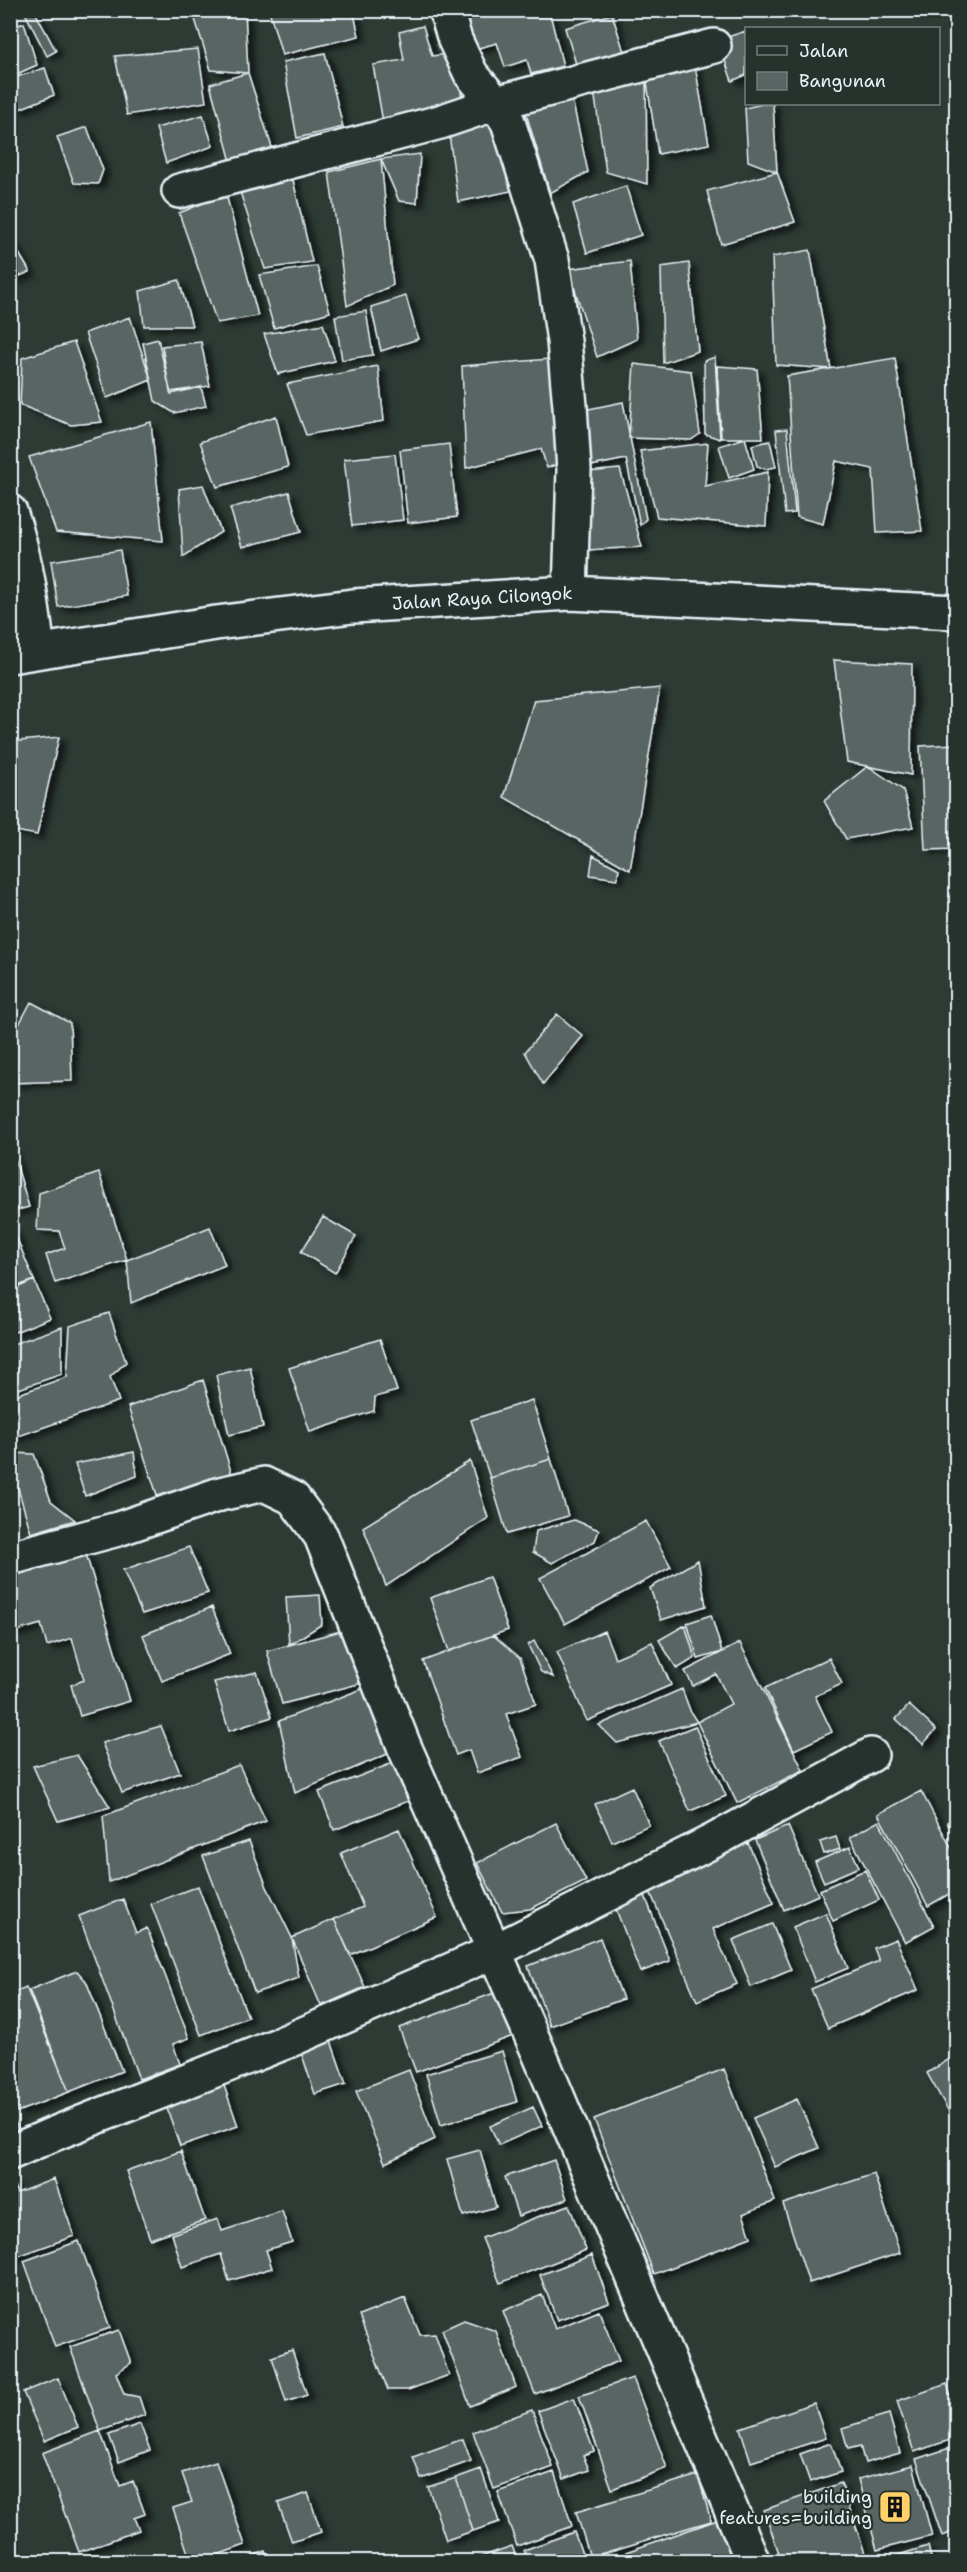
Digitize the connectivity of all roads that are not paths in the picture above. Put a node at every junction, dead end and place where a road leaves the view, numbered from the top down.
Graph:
1 (446, 10) edge
2 (714, 46) dead end
3 (496, 103) junction
4 (179, 191) dead end
5 (10, 512) edge
6 (570, 594) junction
7 (957, 612) edge
8 (24, 653) edge
9 (10, 1558) edge
10 (871, 1755) dead end
11 (493, 1952) junction
12 (10, 2153) edge
13 (753, 2562) edge

1 - 3 main road
2 - 3 main road
3 - 4 main road
3 - 6 main road
5 - 8 main road
6 - 7 main road, Jalan Raya Cilongok
6 - 8 main road, Jalan Raya Cilongok
9 - 11 main road
10 - 11 main road
11 - 12 main road
11 - 13 main road

